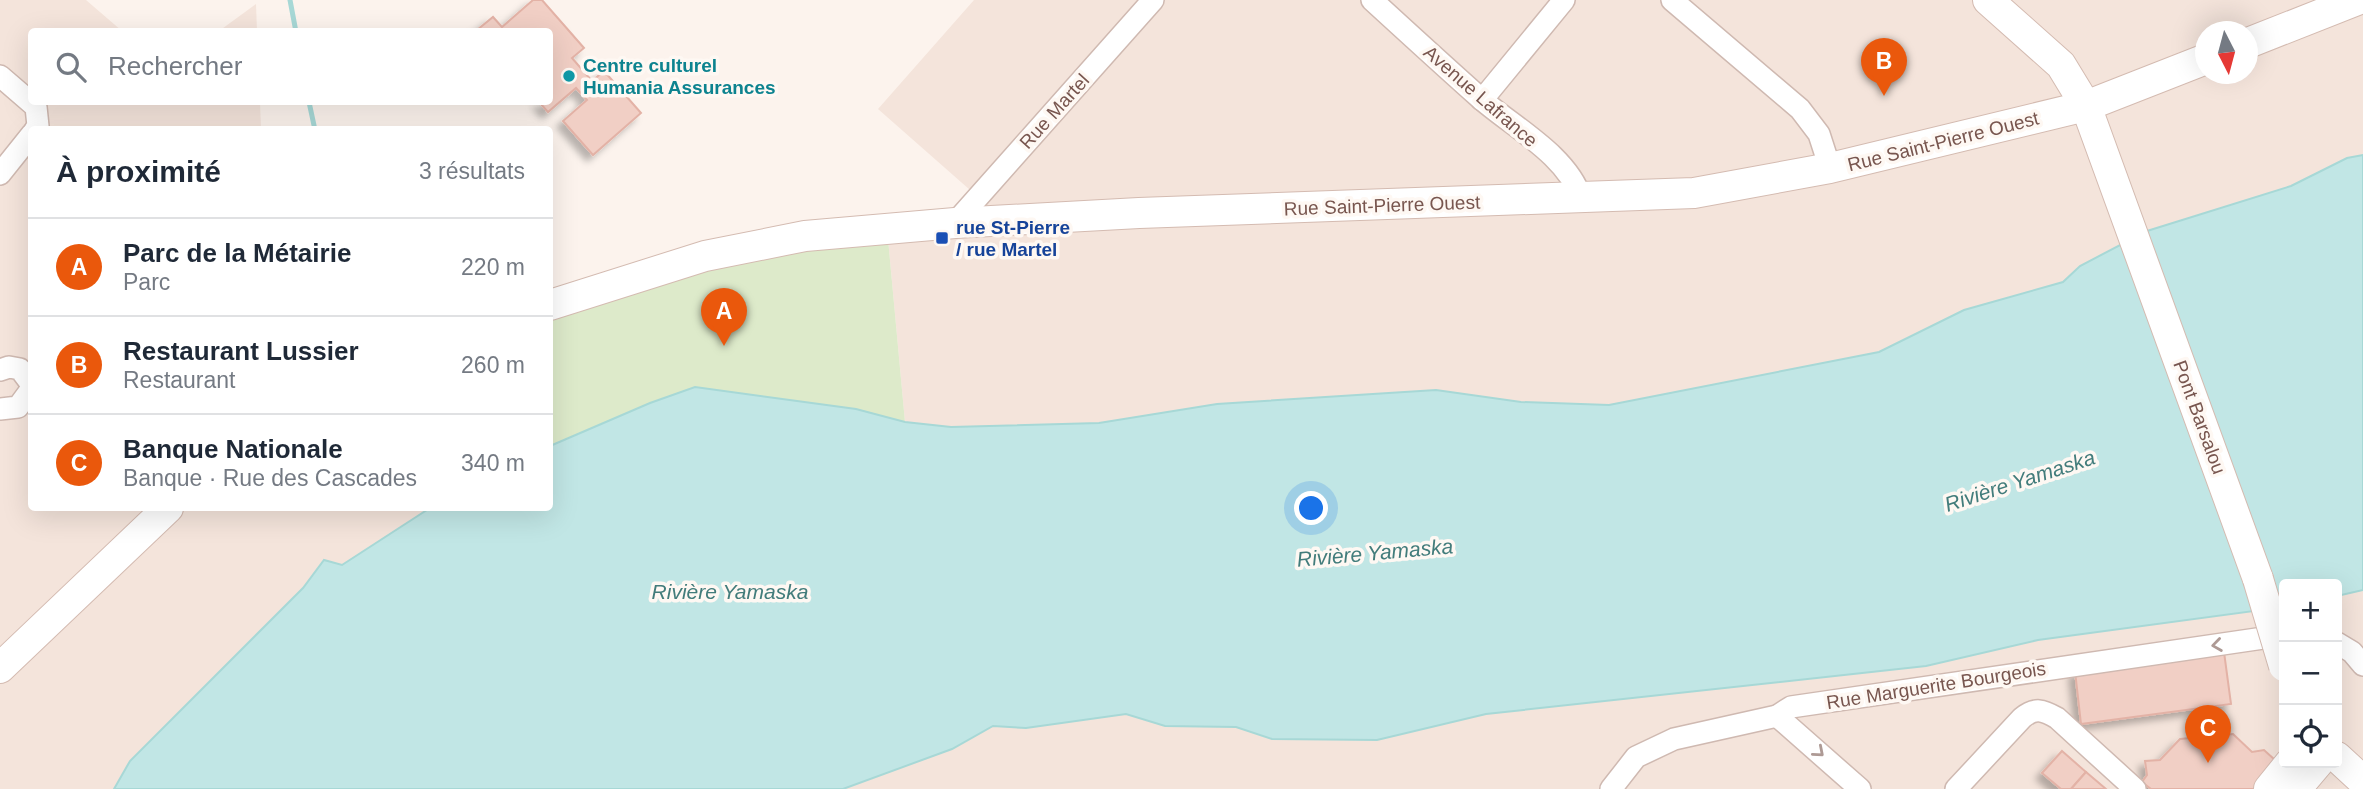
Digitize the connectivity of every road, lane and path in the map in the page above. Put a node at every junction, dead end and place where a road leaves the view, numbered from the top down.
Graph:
1 (1153, 0) edge
2 (1373, 0) edge
3 (1564, 0) edge
4 (1672, 0) edge
5 (1988, 0) edge
6 (2357, 0) edge
7 (2258, 39) edge
8 (2195, 63) edge
9 (0, 76) edge
10 (28, 100) edge
11 (1482, 100) junction
12 (34, 105) edge
13 (2086, 106) junction
14 (38, 126) edge
15 (28, 139) edge
16 (1830, 168) junction
17 (0, 174) edge
18 (1581, 198) junction
19 (955, 222) junction
20 (553, 304) edge
21 (0, 370) edge
22 (28, 381) edge
23 (28, 393) edge
24 (0, 409) edge
25 (165, 511) edge
26 (2279, 636) edge
27 (2342, 646) edge
28 (2279, 649) edge
29 (2363, 665) edge
30 (0, 668) edge
31 (1777, 716) junction
32 (2342, 744) edge
33 (2363, 758) edge
34 (2342, 762) edge
35 (2286, 768) edge
36 (2314, 768) edge
37 (2363, 781) edge
38 (1611, 789) edge
39 (1860, 789) edge
40 (1956, 789) edge
41 (2135, 789) edge
42 (2269, 789) edge
43 (2296, 789) edge

1 - 19 street, Rue Martel
2 - 11 street, Avenue Lafrance
3 - 11 street
4 - 16 street
5 - 13 street, Pont Barsalou
6 - 7 street
8 - 13 street, Rue Saint-Pierre Ouest
9 - 10 street
11 - 18 street, Avenue Lafrance
12 - 14 street
13 - 16 street, Rue Saint-Pierre Ouest
13 - 28 street, Pont Barsalou, bridge
15 - 17 street
16 - 18 street, Rue Saint-Pierre Ouest
18 - 19 street, Rue Saint-Pierre Ouest
19 - 20 street, Rue Saint-Pierre Ouest
21 - 22 street
23 - 24 street
25 - 30 street
26 -> 31 street, Rue Marguerite Bourgeois
27 - 29 street
31 - 38 street, Rue Marguerite Bourgeois
31 -> 39 street
32 - 33 street
34 - 37 street
35 - 42 street
36 - 43 street
40 - 41 street

